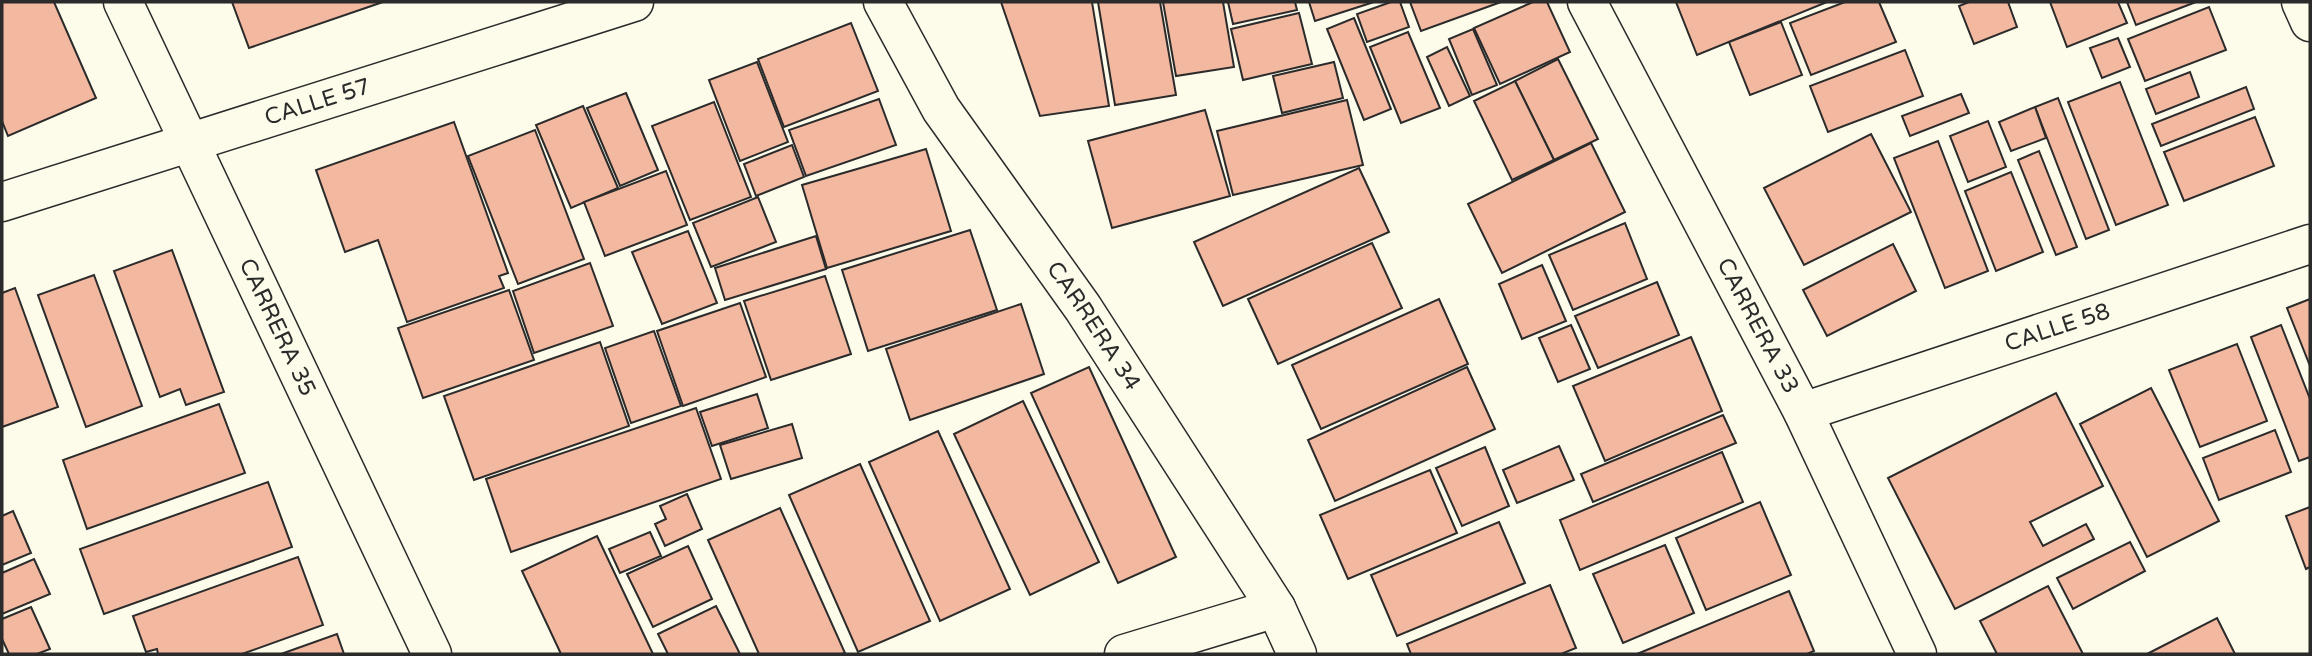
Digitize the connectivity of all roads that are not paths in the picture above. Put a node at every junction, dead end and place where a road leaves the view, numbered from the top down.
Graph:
1 (123, 2) edge
2 (634, 2) edge
3 (883, 2) edge
4 (1587, 2) edge
5 (2301, 2) edge
6 (2310, 22) edge
7 (189, 142) junction
8 (2, 202) edge
9 (2310, 244) edge
10 (1803, 412) junction
11 (1276, 608) junction
12 (432, 654) edge
13 (1124, 654) edge
14 (1297, 654) edge
15 (1917, 654) edge

1 - 7 street, CARRERA 35
2 - 7 street, CALLE 57
3 - 11 street, CARRERA 34
4 - 10 street, CARRERA 33
5 - 6 street
7 - 8 street, CALLE 57
7 - 12 street, CARRERA 35
9 - 10 street, CALLE 58
10 - 15 street, CARRERA 33
11 - 13 street
11 - 14 street, CARRERA 34

